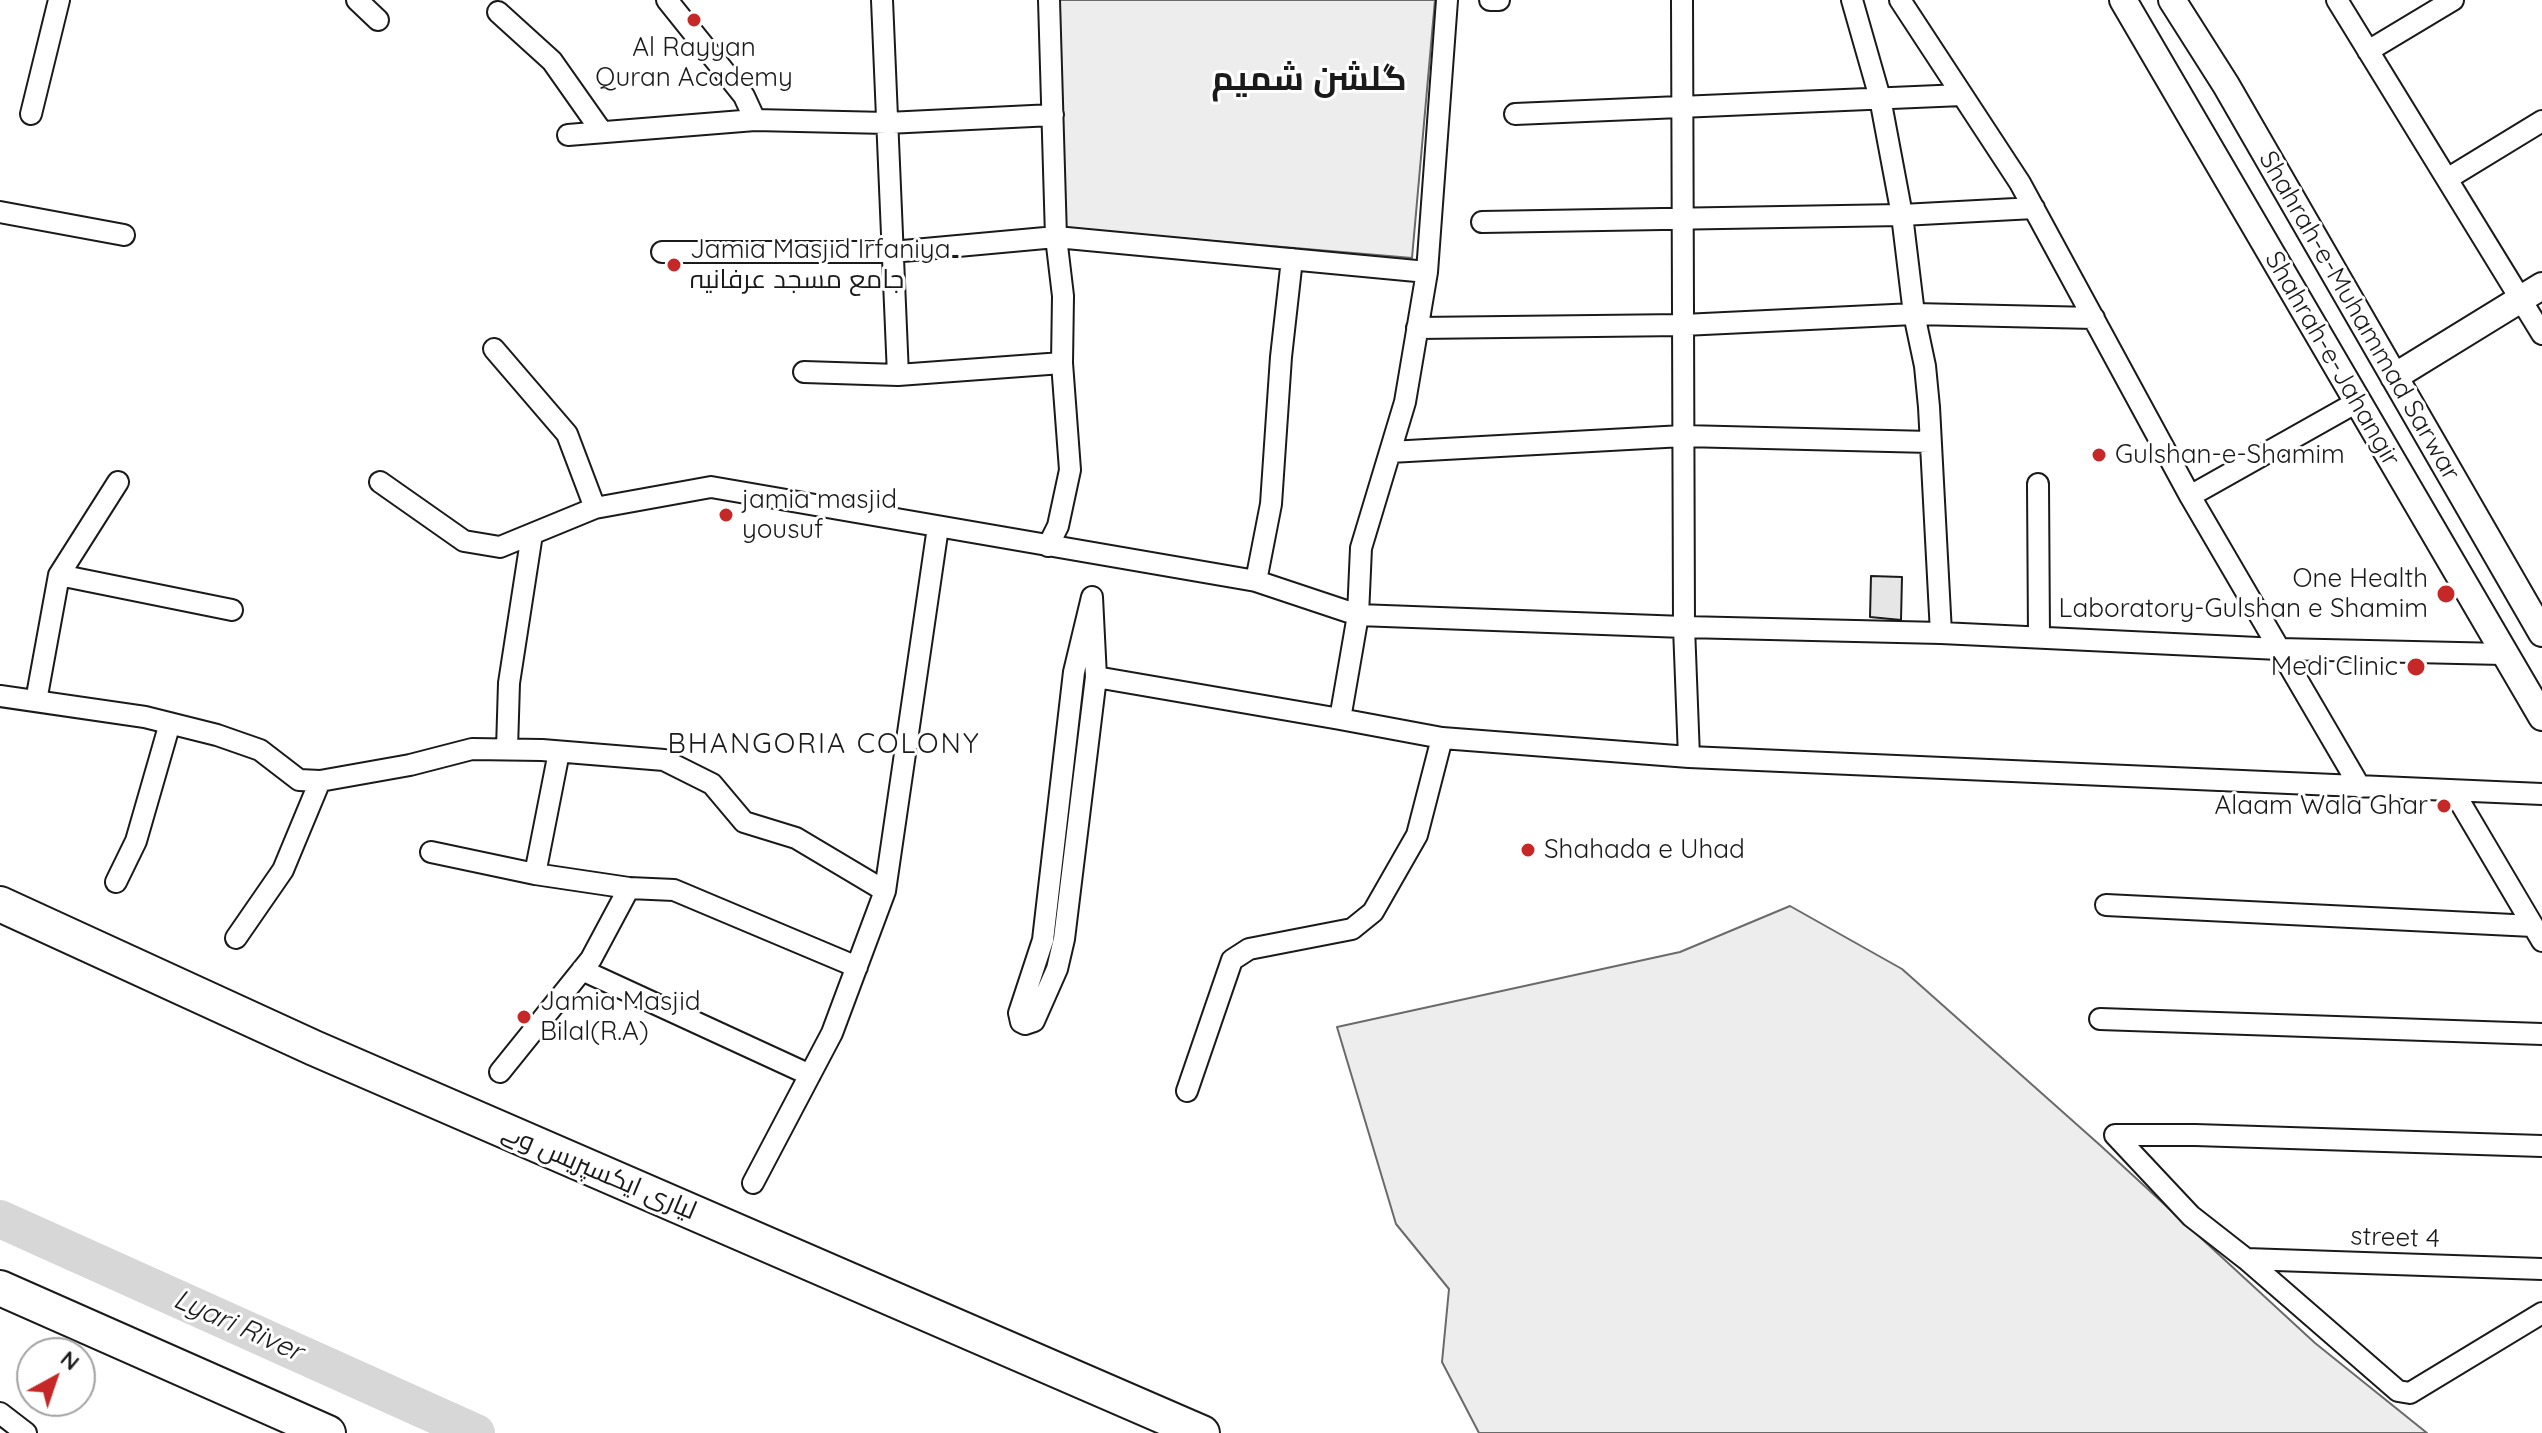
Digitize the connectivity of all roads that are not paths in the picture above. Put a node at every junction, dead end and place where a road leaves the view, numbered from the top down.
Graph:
1 (59, 0) edge
2 (357, 0) edge
3 (667, 0) edge
4 (882, 0) edge
5 (1049, 0) edge
6 (1447, 0) edge
7 (1490, 0) edge
8 (1499, 0) edge
9 (1682, 0) edge
10 (1852, 0) edge
11 (1900, 0) edge
12 (2123, 0) edge
13 (2172, 0) edge
14 (2337, 0) edge
15 (2453, 0) edge
16 (498, 12) dead end
17 (378, 20) dead end
18 (2368, 51) junction
19 (1962, 95) junction
20 (1880, 98) junction
21 (1683, 106) junction
22 (31, 114) dead end
23 (1515, 114) dead end
24 (1053, 115) junction
25 (755, 120) junction
26 (2542, 121) edge
27 (887, 123) junction
28 (602, 132) junction
29 (568, 135) dead end
30 (2447, 179) junction
31 (2034, 208) junction
32 (0, 212) edge
33 (1902, 215) junction
34 (1683, 219) junction
35 (1482, 222) dead end
36 (124, 235) dead end
37 (1056, 237) junction
38 (662, 252) dead end
39 (892, 252) junction
40 (1292, 259) junction
41 (1427, 272) junction
42 (2532, 293) edge
43 (1914, 314) junction
44 (2094, 318) junction
45 (1683, 325) junction
46 (1417, 328) junction
47 (2542, 334) edge
48 (494, 349) dead end
49 (1062, 363) junction
50 (804, 372) dead end
51 (898, 375) junction
52 (2394, 377) junction
53 (2357, 402) junction
54 (1683, 436) junction
55 (1930, 442) junction
56 (1390, 452) junction
57 (118, 482) dead end
58 (380, 482) dead end
59 (2038, 484) dead end
60 (2190, 496) junction
61 (595, 508) junction
62 (938, 527) junction
63 (532, 534) junction
64 (1048, 546) junction
65 (59, 575) junction
66 (1256, 581) junction
67 (232, 610) dead end
68 (1358, 615) junction
69 (1684, 627) junction
70 (1941, 633) junction
71 (2542, 633) edge
72 (2039, 637) junction
73 (2279, 649) junction
74 (2503, 654) junction
75 (1096, 677) junction
76 (0, 696) edge
77 (36, 701) junction
78 (2542, 717) edge
79 (1340, 719) junction
80 (170, 723) junction
81 (1442, 738) junction
82 (507, 749) junction
83 (559, 752) junction
84 (1689, 757) junction
85 (320, 781) junction
86 (2360, 787) junction
87 (2454, 792) junction
88 (2542, 794) edge
89 (431, 852) dead end
90 (535, 874) junction
91 (116, 882) dead end
92 (629, 888) junction
93 (885, 891) junction
94 (0, 904) edge
95 (2106, 905) dead end
96 (2538, 933) edge
97 (236, 938) dead end
98 (857, 967) junction
99 (582, 970) junction
100 (2100, 1019) dead end
101 (2542, 1034) edge
102 (500, 1072) dead end
103 (810, 1075) junction
104 (1187, 1091) dead end
105 (2542, 1146) edge
106 (753, 1183) dead end
107 (2246, 1259) junction
108 (2542, 1269) edge
109 (0, 1288) edge
110 (2542, 1313) edge
111 (0, 1413) edge
112 (26, 1433) edge
113 (328, 1433) edge
114 (1202, 1433) edge

1 - 22 street
2 - 17 street
3 - 25 street
4 - 27 street
5 - 24 street
6 - 41 street
7 - 8 street
9 - 21 street
10 - 20 street
11 - 19 street
12 - 53 main road, Shahrah-e-Jahangir
13 - 52 main road, Shahrah-e-Muhammad Sarwar
14 - 18 street
15 - 18 street
16 - 28 street
18 - 30 street
19 - 20 street
19 - 31 street
20 - 21 street
20 - 33 street
21 - 23 street
21 - 34 street
24 - 27 street
24 - 37 street
25 - 27 street
25 - 28 street
26 - 30 street
27 - 39 street
28 - 29 street
30 - 42 street
31 - 33 street
31 - 44 street
32 - 36 street
33 - 34 street
33 - 43 street
34 - 35 street
34 - 45 street
37 - 39 street
37 - 40 street
37 - 49 street
38 - 39 street
39 - 51 street
40 - 41 street
40 - 66 street
41 - 46 street
42 - 47 street
42 - 52 main road
43 - 44 street
43 - 45 street
43 - 55 street
44 - 60 street
45 - 46 street
45 - 54 street
46 - 56 street
48 - 61 street
49 - 51 street
49 - 64 street
50 - 51 street
52 - 71 main road, Shahrah-e-Muhammad Sarwar
53 - 60 street
53 - 74 main road, Shahrah-e-Jahangir
54 - 55 street
54 - 56 street
54 - 69 street
55 - 70 street
56 - 68 street
57 - 65 street
58 - 63 street
59 - 72 street
60 - 73 street
61 - 62 street
61 - 63 street
62 - 64 street
62 - 93 street
63 - 82 street
64 - 66 street
65 - 67 street
65 - 77 street
66 - 68 street
68 - 69 street
68 - 79 street
69 - 70 street
69 - 84 street
70 - 72 street
72 - 73 street
73 - 74 street
73 - 86 street
74 - 78 main road, Shahrah-e-Jahangir
75 - 75 street
75 - 79 street
76 - 77 street
77 - 80 street
79 - 81 street
80 - 85 street
80 - 91 street
81 - 84 street
81 - 104 street
82 - 83 street
82 - 85 street
83 - 90 street
83 - 93 street
84 - 86 street
85 - 97 street
86 - 87 street
87 - 88 street
87 - 96 street
89 - 90 street
90 - 92 street
92 - 98 street
92 - 99 street
93 - 98 street
94 - 114 highway, لیاری ایکسپریس وے
95 - 96 street
98 - 103 street
99 - 102 street
99 - 103 street
100 - 101 street
103 - 106 street
105 - 107 street
107 - 108 street, street 4
107 - 110 street
109 - 113 highway
111 - 112 street

